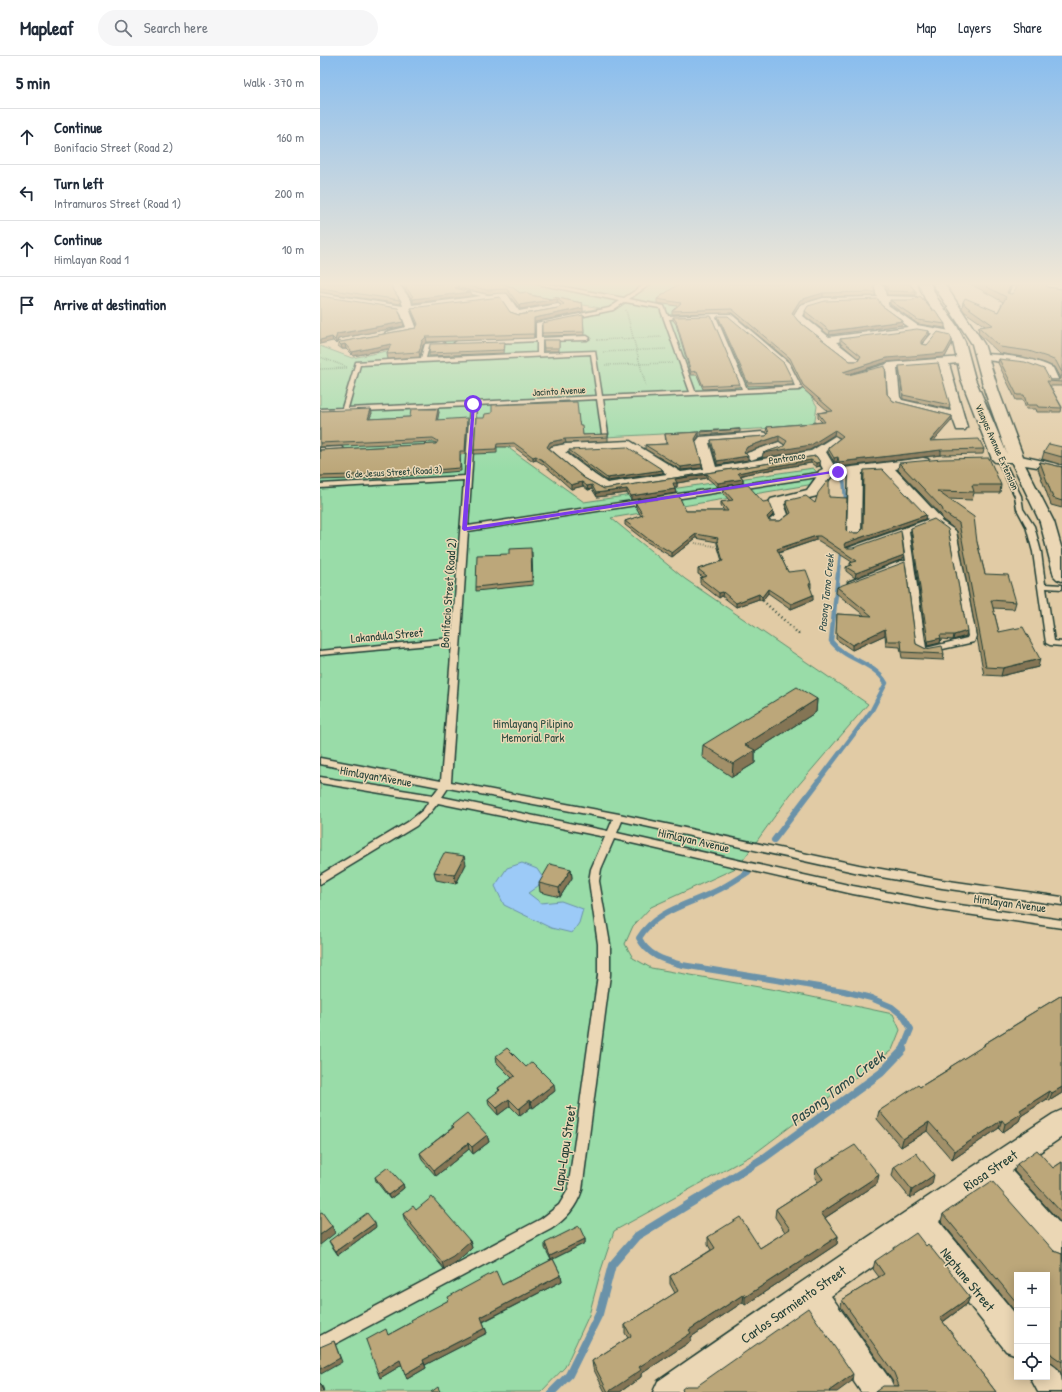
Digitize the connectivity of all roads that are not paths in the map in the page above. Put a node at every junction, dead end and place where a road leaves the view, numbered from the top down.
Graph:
1 (427, 345) edge
2 (539, 345) edge
3 (676, 345) edge
4 (726, 345) edge
5 (766, 345) edge
6 (834, 345) edge
7 (958, 345) edge
8 (979, 345) edge
9 (540, 355) junction
10 (983, 357) junction
11 (423, 360) junction
12 (962, 360) junction
13 (854, 361) edge
14 (943, 361) junction
15 (891, 365) junction
16 (847, 376) edge
17 (968, 380) junction
18 (988, 380) junction
19 (1053, 380) edge
20 (745, 390) junction
21 (693, 393) junction
22 (599, 398) junction
23 (473, 404) junction
24 (344, 410) junction
25 (320, 411) edge
26 (605, 434) edge
27 (762, 436) edge
28 (835, 440) edge
29 (779, 446) edge
30 (350, 448) edge
31 (320, 450) edge
32 (815, 454) junction
33 (994, 459) junction
34 (934, 461) edge
35 (1018, 461) junction
36 (738, 466) junction
37 (885, 466) junction
38 (846, 470) junction
39 (1061, 470) edge
40 (711, 472) junction
41 (821, 474) junction
42 (679, 476) junction
43 (468, 478) junction
44 (320, 486) edge
45 (1031, 487) junction
46 (1014, 488) junction
47 (935, 519) junction
48 (775, 521) edge
49 (464, 529) junction
50 (905, 529) junction
51 (854, 533) edge
52 (849, 549) edge
53 (909, 561) junction
54 (1062, 576) edge
55 (852, 582) edge
56 (1043, 586) junction
57 (1062, 587) edge
58 (456, 640) junction
59 (1062, 644) edge
60 (320, 653) edge
61 (320, 760) edge
62 (320, 780) edge
63 (446, 784) junction
64 (437, 799) junction
65 (619, 817) junction
66 (611, 835) junction
67 (320, 880) edge
68 (1062, 901) edge
69 (1062, 924) edge
70 (1060, 1126) edge
71 (992, 1168) junction
72 (919, 1218) junction
73 (1062, 1247) edge
74 (810, 1292) junction
75 (1014, 1336) edge
76 (320, 1344) edge
77 (1048, 1380) edge
78 (669, 1392) edge
79 (880, 1392) edge
80 (1058, 1392) edge

1 - 11 lane
2 - 9 lane
3 - 21 lane
4 - 20 lane
5 - 20 lane, Jacinto Avenue
6 - 13 street
7 - 12 street, Visayas Avenue Extension
8 - 10 street, Visayas Avenue Extension
9 - 11 lane
9 - 22 lane
10 - 18 street, Visayas Avenue Extension
10 - 19 street
11 - 24 lane
12 - 14 street
12 - 17 street, Visayas Avenue Extension
14 - 15 street
14 - 15 street
15 - 16 lane
17 - 18 street
17 - 33 street, Visayas Avenue Extension
18 - 35 street, Visayas Avenue Extension
20 - 21 lane, Jacinto Avenue
21 - 22 lane, Jacinto Avenue
22 - 23 lane, Jacinto Avenue
22 - 26 lane
23 - 24 lane, Jacinto Avenue
23 - 43 lane, Bonifacio Street (Road 2)
24 - 25 lane, Jacinto Avenue
27 - 40 street
28 - 32 street
29 - 36 street
30 - 31 lane
32 - 36 street, Pantranco
32 - 41 street, Pantranco
33 - 35 street
33 - 46 lane, Visayas Avenue Extension
34 - 37 street
35 - 39 street
35 - 45 street, Visayas Avenue Extension
36 - 40 street, Pantranco
37 - 38 street
37 - 47 street
38 - 41 street
38 - 51 street
40 - 42 street, Pantranco
41 - 48 street
41 - 49 lane
42 - 42 street, Pantranco
43 - 44 lane, G. de Jesus Street (Road 3)
43 - 49 lane, Bonifacio Street (Road 2)
45 - 46 lane
45 - 54 street, Visayas Avenue Extension
46 - 56 lane, Visayas Avenue Extension
47 - 50 lane
47 - 53 lane
49 - 58 lane, Bonifacio Street (Road 2)
50 - 52 lane
50 - 53 lane
53 - 55 lane
56 - 57 lane
56 - 59 lane, Visayas Avenue Extension
58 - 60 lane, Lakandula Street
58 - 63 lane, Bonifacio Street (Road 2)
61 - 63 lane, Himlayan Avenue
62 - 64 lane, Himlayan Avenue
63 - 64 lane
63 - 65 lane, Himlayan Avenue
64 - 66 lane, Himlayan Avenue
64 - 67 lane
65 - 66 lane, Lapu-Lapu Street
65 - 68 lane, Himlayan Avenue
66 - 69 lane, Himlayan Avenue
66 - 76 lane, Lapu-Lapu Street
70 - 71 street, Riosa Street
71 - 72 street, Riosa Street
71 - 73 street
72 - 74 street, Carlos Sarmiento Street
72 - 75 street, Neptune Street
74 - 78 street, Carlos Sarmiento Street
74 - 79 street
77 - 80 street

